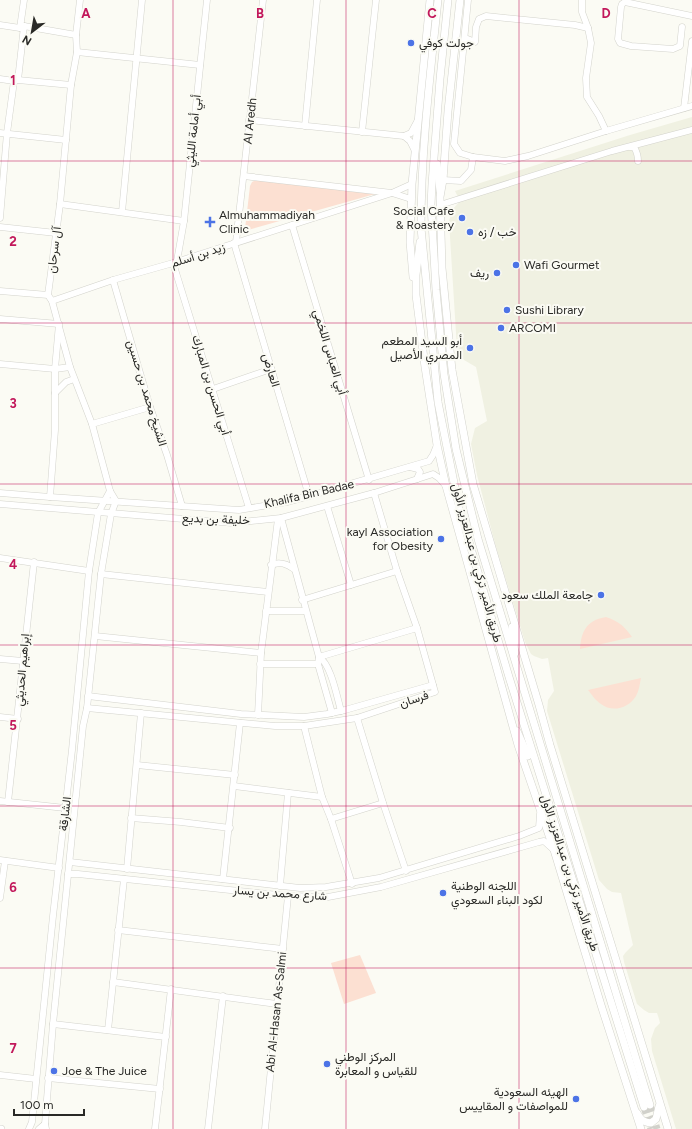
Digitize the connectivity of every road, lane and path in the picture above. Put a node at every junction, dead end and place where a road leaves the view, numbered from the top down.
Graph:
1 (24, 0) edge
2 (80, 0) edge
3 (142, 0) edge
4 (207, 0) edge
5 (263, 0) edge
6 (318, 0) edge
7 (376, 0) edge
8 (430, 0) edge
9 (438, 0) edge
10 (448, 0) edge
11 (460, 0) edge
12 (468, 0) edge
13 (582, 0) edge
14 (621, 2) edge
15 (692, 16) edge
16 (0, 26) edge
17 (22, 27) junction
18 (682, 27) dead end
19 (588, 28) junction
20 (76, 34) junction
21 (465, 38) junction
22 (692, 41) edge
23 (77, 52) junction
24 (136, 58) junction
25 (200, 65) junction
26 (0, 79) edge
27 (16, 80) junction
28 (71, 85) junction
29 (692, 106) edge
30 (684, 108) junction
31 (419, 119) junction
32 (249, 120) junction
33 (436, 123) junction
34 (305, 126) junction
35 (692, 126) edge
36 (692, 130) edge
37 (606, 131) junction
38 (0, 132) edge
39 (362, 132) junction
40 (7, 133) junction
41 (404, 136) junction
42 (66, 140) junction
43 (630, 147) junction
44 (416, 151) junction
45 (473, 157) junction
46 (638, 161) dead end
47 (244, 176) junction
48 (1, 180) edge
49 (444, 180) junction
50 (412, 184) junction
51 (392, 193) junction
52 (411, 199) junction
53 (440, 201) junction
54 (60, 204) junction
55 (122, 212) junction
56 (0, 218) edge
57 (184, 221) junction
58 (292, 225) junction
59 (0, 227) edge
60 (422, 228) junction
61 (56, 233) junction
62 (235, 243) junction
63 (175, 262) junction
64 (113, 280) junction
65 (0, 292) edge
66 (48, 295) junction
67 (416, 295) junction
68 (52, 301) junction
69 (0, 319) edge
70 (59, 324) junction
71 (0, 364) edge
72 (70, 367) junction
73 (55, 369) junction
74 (271, 369) junction
75 (74, 379) junction
76 (213, 389) junction
77 (55, 393) junction
78 (150, 407) junction
79 (92, 424) junction
80 (437, 445) junction
81 (410, 467) junction
82 (417, 479) junction
83 (369, 480) junction
84 (446, 486) junction
85 (110, 491) junction
86 (0, 493) edge
87 (374, 493) junction
88 (309, 496) junction
89 (50, 497) junction
90 (106, 501) junction
91 (116, 501) junction
92 (0, 504) edge
93 (182, 506) junction
94 (328, 506) junction
95 (249, 508) junction
96 (98, 513) junction
97 (112, 514) junction
98 (279, 519) junction
99 (0, 558) edge
100 (34, 562) junction
101 (271, 565) junction
102 (294, 569) junction
103 (89, 571) junction
104 (397, 571) junction
105 (101, 574) junction
106 (351, 585) junction
107 (268, 592) junction
108 (302, 600) junction
109 (266, 611) junction
110 (305, 611) junction
111 (513, 619) junction
112 (417, 628) junction
113 (94, 636) junction
114 (261, 653) junction
115 (319, 657) junction
116 (0, 659) edge
117 (23, 660) junction
118 (260, 664) junction
119 (318, 664) junction
120 (516, 669) junction
121 (433, 685) junction
122 (88, 696) junction
123 (87, 708) junction
124 (336, 712) junction
125 (141, 713) junction
126 (258, 715) junction
127 (0, 717) edge
128 (357, 718) junction
129 (18, 719) junction
130 (511, 720) junction
131 (336, 721) junction
132 (240, 723) junction
133 (304, 726) junction
134 (72, 750) junction
135 (81, 751) junction
136 (137, 765) junction
137 (234, 775) junction
138 (539, 775) junction
139 (234, 786) junction
140 (288, 793) junction
141 (322, 797) junction
142 (0, 801) edge
143 (8, 802) junction
144 (383, 803) junction
145 (65, 808) junction
146 (540, 810) junction
147 (131, 818) junction
148 (331, 819) junction
149 (230, 828) junction
150 (519, 836) junction
151 (524, 846) junction
152 (554, 850) junction
153 (3, 860) edge
154 (70, 862) junction
155 (81, 863) junction
156 (59, 868) junction
157 (127, 869) junction
158 (406, 871) junction
159 (68, 874) junction
160 (78, 874) junction
161 (124, 879) junction
162 (223, 879) junction
163 (352, 884) junction
164 (280, 886) junction
165 (288, 896) junction
166 (0, 898) edge
167 (53, 916) junction
168 (64, 917) junction
169 (118, 930) junction
170 (283, 949) junction
171 (113, 982) junction
172 (171, 989) junction
173 (223, 996) junction
174 (277, 1004) junction
175 (53, 1024) junction
176 (108, 1030) junction
177 (166, 1037) junction
178 (0, 1075) edge
179 (48, 1078) junction
180 (36, 1079) junction
181 (160, 1089) junction
182 (659, 1102) junction
183 (633, 1106) junction
184 (32, 1122) junction
185 (45, 1126) edge
186 (30, 1129) edge
187 (38, 1129) edge
188 (155, 1129) edge
189 (208, 1129) edge
190 (265, 1129) edge
191 (641, 1129) edge
192 (668, 1129) edge

1 - 17 street
2 - 20 street, آل سرحان
3 - 24 street
4 - 25 street, أبي أمامة الليثي
5 - 32 street, Al Aredh
6 - 34 street
7 - 39 street
8 - 31 main road
9 - 60 main road, طريق الأمير تركي بن عبدالعزيز الأول
10 - 33 main road, طريق الأمير تركي بن عبدالعزيز الأول
11 - 49 main road
12 - 21 street
13 - 19 street
14 - 15 street
14 - 18 street
16 - 17 street
17 - 20 street
17 - 27 street
19 - 21 street
19 - 37 street
20 - 23 street, آل سرحان
21 - 45 street
22 - 30 street
23 - 24 street
23 - 28 street, آل سرحان
24 - 25 street
24 - 55 street
25 - 57 street, أبي أمامة الليثي
26 - 27 street
27 - 28 street
27 - 40 street
28 - 42 street, آل سرحان
29 - 30 street
30 - 37 street
31 - 41 street
31 - 44 main road
32 - 34 street
32 - 47 street, Al Aredh
33 - 53 main road
33 - 120 main road, طريق الأمير تركي بن عبدالعزيز الأول
34 - 39 street
35 - 43 street
36 - 43 street
37 - 45 street
38 - 40 street
39 - 41 street
40 - 42 street
40 - 48 street
41 - 44 street
42 - 54 street, آل سرحان
43 - 46 street
43 - 53 street
44 - 50 main road
45 - 49 street
47 - 51 street
47 - 62 street, Al Aredh
48 - 56 street
49 - 53 main road
50 - 51 street, زيد بن أسلم
50 - 52 main road
51 - 52 street
51 - 58 street, زيد بن أسلم
52 - 67 main road
53 - 111 main road
54 - 55 street
54 - 61 street, آل سرحان
55 - 57 street
57 - 63 street, أبي أمامة الليثي
58 - 62 street, زيد بن أسلم
58 - 83 street, أبي العباس اللخمي
59 - 61 street
60 - 67 main road
60 - 138 main road, طريق الأمير تركي بن عبدالعزيز الأول
61 - 66 street, آل سرحان
62 - 63 street, زيد بن أسلم
62 - 74 street, العارض
63 - 64 street, زيد بن أسلم
63 - 76 street, أبي الحسن بن المبارك
64 - 68 street, زيد بن أسلم
64 - 78 street, الشيخ محمد بن حسين
65 - 66 street
66 - 68 street
67 - 80 main road
68 - 70 street
69 - 70 street
70 - 72 street
70 - 73 street
71 - 73 street
72 - 73 street
72 - 75 street
73 - 77 street
74 - 76 street
74 - 88 street, العارض
75 - 77 street
75 - 79 street
76 - 95 street, أبي الحسن بن المبارك
77 - 89 street
78 - 79 street
78 - 93 street, الشيخ محمد بن حسين
79 - 85 street
80 - 81 street, Khalifa Bin Badae
80 - 84 main road
81 - 82 street
81 - 83 street, Khalifa Bin Badae
82 - 84 street, خليفة بن بديع
82 - 87 street, خليفة بن بديع
83 - 88 street, Khalifa Bin Badae
84 - 130 main road
85 - 90 street
85 - 91 street
86 - 89 street, Khalifa Bin Badae
87 - 94 street, خليفة بن بديع
87 - 104 street
88 - 95 street, Khalifa Bin Badae
89 - 90 street, Khalifa Bin Badae
90 - 91 street, Khalifa Bin Badae
90 - 96 street, الشارقة
91 - 93 street, Khalifa Bin Badae
91 - 97 street, الشارقة
92 - 96 street, خليفة بن بديع
93 - 95 street, Khalifa Bin Badae
94 - 98 street, خليفة بن بديع
94 - 106 street
96 - 97 street, خليفة بن بديع
96 - 103 street, الشارقة
97 - 98 street, خليفة بن بديع
97 - 105 street, الشارقة
98 - 101 street
98 - 102 street
99 - 100 street
100 - 103 street
100 - 117 street, إبراهيم الحديثي
101 - 102 street
101 - 107 street
102 - 108 street
103 - 134 street, الشارقة
104 - 106 street
104 - 112 street
105 - 107 street
105 - 113 street, الشارقة
106 - 108 street
107 - 109 street
108 - 110 street
109 - 110 street
109 - 114 street
110 - 115 street
111 - 120 main road
111 - 182 main road
112 - 115 street
112 - 121 street
113 - 114 street
113 - 122 street, الشارقة
114 - 118 street
115 - 119 street
115 - 124 street
116 - 117 street
117 - 129 street, إبراهيم الحديثي
118 - 119 street
118 - 126 street
119 - 124 street
120 - 138 main road, طريق الأمير تركي بن عبدالعزيز الأول
121 - 124 street, فرسان
121 - 128 street, فرسان
122 - 123 street, الشارقة
122 - 126 street, فرسان
123 - 125 street, فرسان
123 - 135 street, الشارقة
124 - 126 street, فرسان
124 - 131 street
125 - 132 street, فرسان
125 - 136 street
127 - 129 street
128 - 131 street, فرسان
128 - 144 street
129 - 143 street, إبراهيم الحديثي
130 - 138 main road
130 - 146 main road
131 - 133 street, فرسان
132 - 133 street, فرسان
132 - 137 street
133 - 141 street
134 - 135 street
134 - 145 street, الشارقة
135 - 154 street, الشارقة
136 - 137 street
136 - 147 street
137 - 139 street
139 - 140 street
139 - 149 street
140 - 141 street
140 - 164 street
141 - 148 street
142 - 143 street
143 - 145 street
144 - 148 street
144 - 158 street
145 - 156 street, الشارقة
146 - 150 street, شارع محمد بن يسار
146 - 152 main road
147 - 149 street
147 - 157 street
148 - 163 street
149 - 162 street
150 - 151 street
150 - 158 street, شارع محمد بن يسار
151 - 152 street, شارع محمد بن يسار
151 - 165 street, شارع محمد بن يسار
152 - 183 main road
153 - 156 street
153 - 166 street
154 - 155 street, شارع محمد بن يسار
154 - 159 street, الشارقة
155 - 157 street, شارع محمد بن يسار
155 - 160 street
156 - 167 street, الشارقة
157 - 162 street, شارع محمد بن يسار
158 - 163 street, شارع محمد بن يسار
159 - 160 street, شارع محمد بن يسار
159 - 168 street, الشارقة
160 - 161 street, شارع محمد بن يسار
161 - 165 street, شارع محمد بن يسار
161 - 169 street
162 - 164 street, شارع محمد بن يسار
163 - 164 street, شارع محمد بن يسار
165 - 170 street, Abi Al-Hasan As-Salmi
167 - 168 street
167 - 180 street, الشارقة
168 - 175 street, الشارقة
169 - 170 street
169 - 171 street
170 - 174 street, Abi Al-Hasan As-Salmi
171 - 172 street
171 - 176 street
172 - 173 street
172 - 177 street
173 - 174 street
173 - 189 street
174 - 190 street, Abi Al-Hasan As-Salmi
175 - 176 street
175 - 179 street, الشارقة
176 - 177 street
177 - 181 street
178 - 180 street
179 - 181 street
179 - 185 street, الشارقة
180 - 184 street, الشارقة
181 - 188 street
182 - 183 main road
182 - 192 main road
183 - 191 main road
184 - 186 street, الشارقة
184 - 187 street
185 - 187 street

